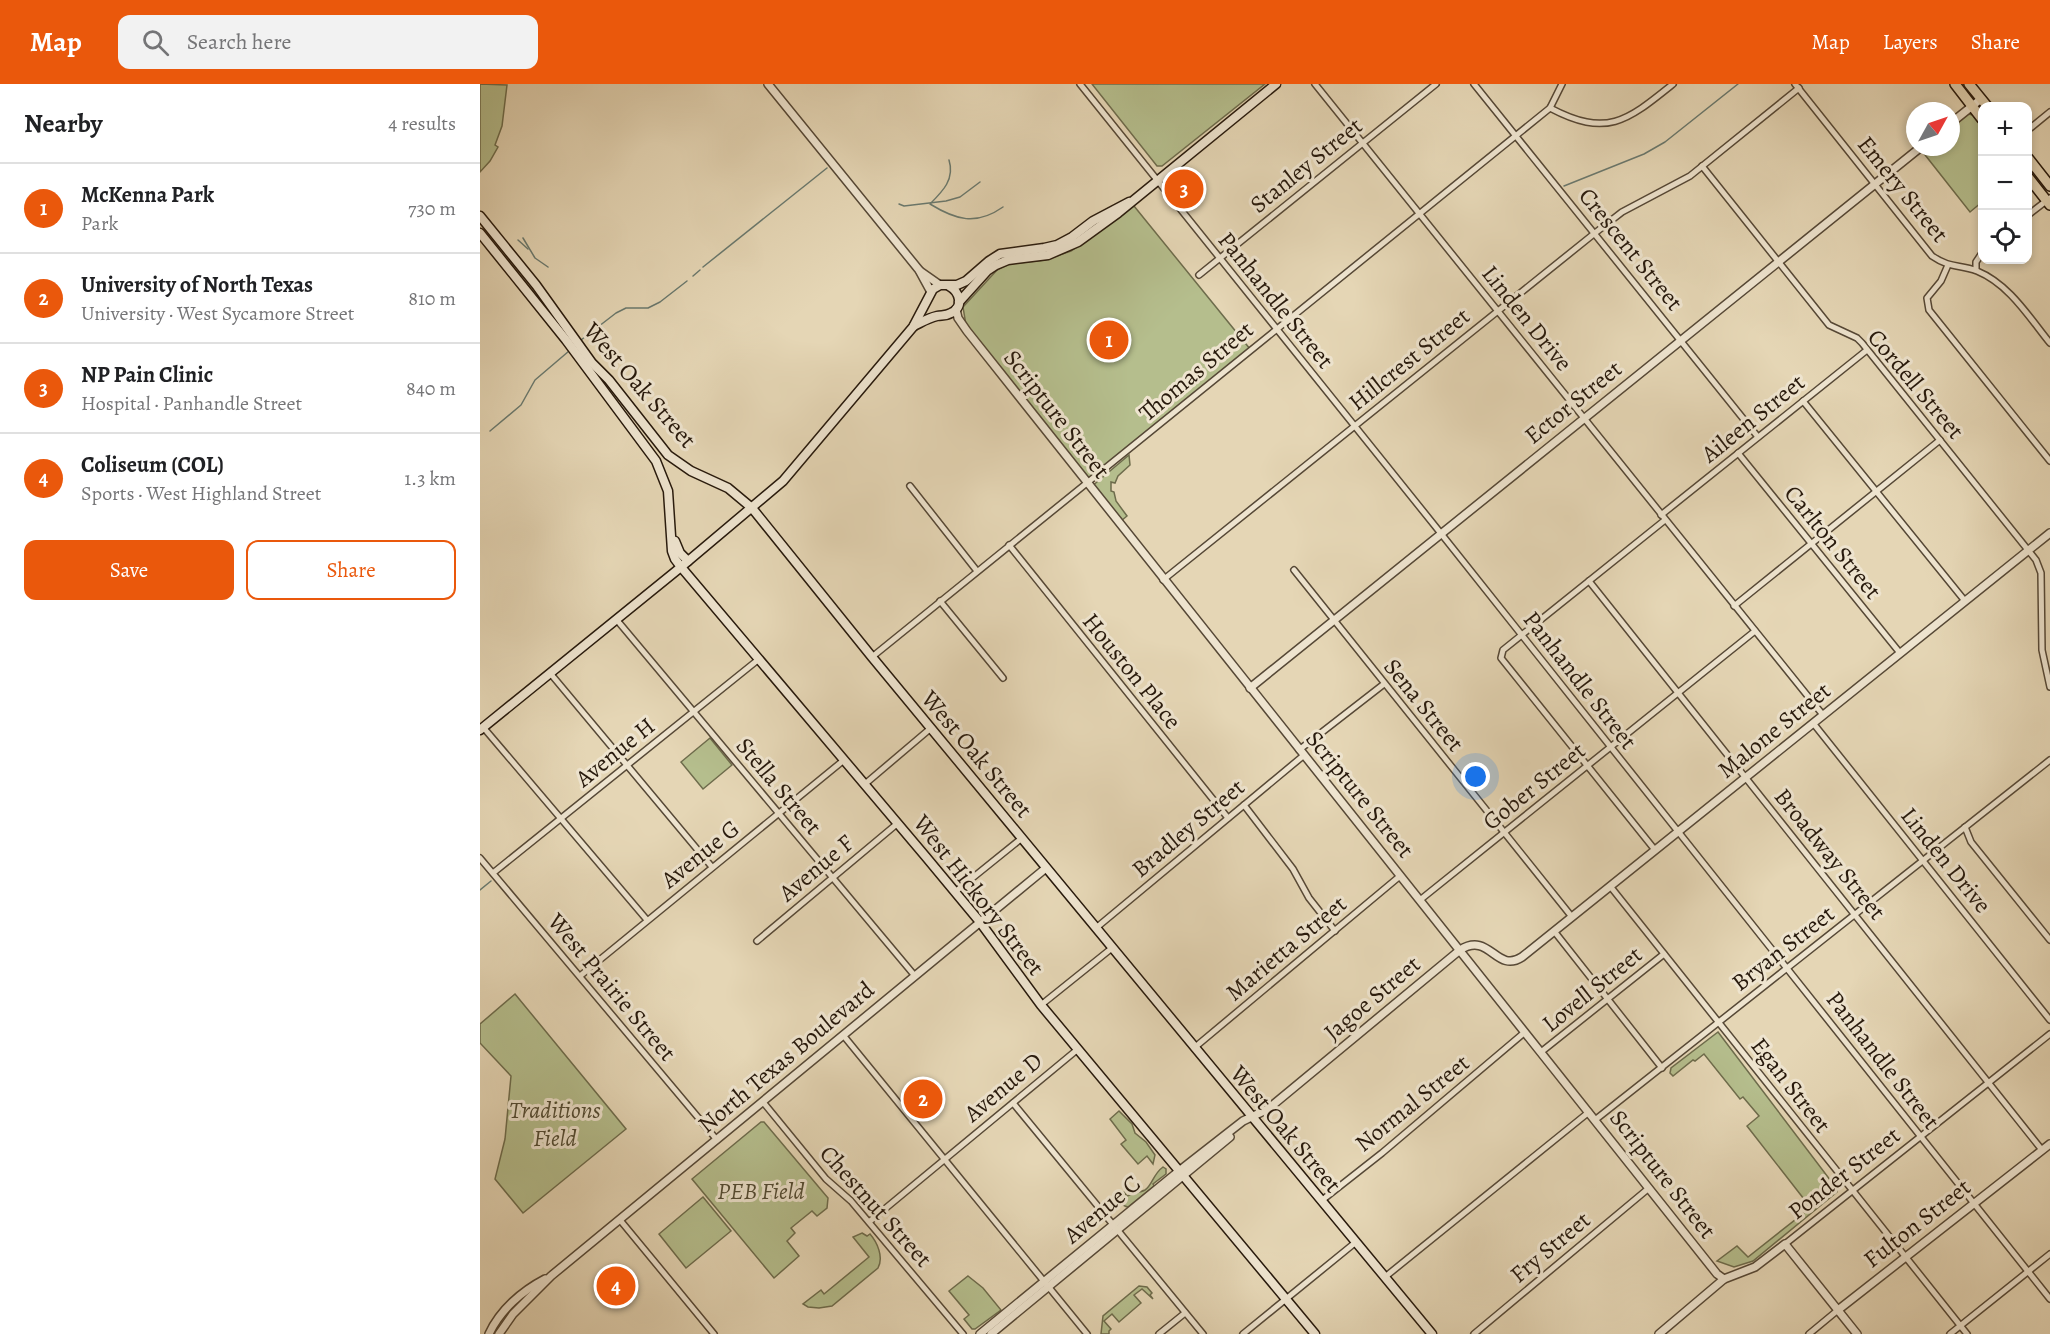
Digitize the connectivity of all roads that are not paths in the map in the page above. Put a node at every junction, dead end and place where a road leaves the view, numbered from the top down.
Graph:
1 (768, 84) edge
2 (1080, 84) edge
3 (1276, 84) edge
4 (1315, 84) edge
5 (1436, 84) edge
6 (1474, 84) edge
7 (1562, 84) edge
8 (1673, 84) edge
9 (1954, 84) edge
10 (1969, 84) edge
11 (1797, 86) edge
12 (1983, 102) edge
13 (1978, 104) edge
14 (1972, 106) junction
15 (1550, 108) junction
16 (2050, 112) edge
17 (1978, 113) edge
18 (1960, 116) edge
19 (2032, 127) edge
20 (1516, 135) junction
21 (1363, 143) junction
22 (1910, 156) edge
23 (2032, 163) edge
24 (1702, 166) junction
25 (1156, 181) junction
26 (2032, 182) edge
27 (1875, 183) junction
28 (2050, 186) edge
29 (2049, 201) edge
30 (1129, 202) junction
31 (2032, 212) edge
32 (1419, 213) junction
33 (480, 216) edge
34 (480, 232) edge
35 (1595, 233) junction
36 (1220, 258) junction
37 (1978, 260) edge
38 (1778, 262) junction
39 (1948, 266) junction
40 (919, 270) junction
41 (1976, 270) junction
42 (1199, 275) dead end
43 (943, 285) junction
44 (930, 295) junction
45 (958, 305) junction
46 (1498, 310) junction
47 (944, 315) junction
48 (913, 327) junction
49 (1275, 328) junction
50 (967, 331) junction
51 (1681, 340) junction
52 (2050, 343) edge
53 (1867, 350) junction
54 (1803, 401) junction
55 (1584, 418) junction
56 (1355, 426) junction
57 (1758, 437) junction
58 (1940, 440) junction
59 (1738, 453) junction
60 (668, 455) junction
61 (656, 461) junction
62 (2050, 461) edge
63 (1088, 483) junction
64 (910, 486) dead end
65 (1876, 492) junction
66 (752, 508) junction
67 (1663, 517) junction
68 (2050, 533) edge
69 (1441, 534) junction
70 (672, 535) junction
71 (1811, 544) junction
72 (1009, 545) junction
73 (2029, 550) junction
74 (688, 561) junction
75 (681, 567) junction
76 (1294, 570) dead end
77 (977, 571) junction
78 (1163, 580) junction
79 (1589, 580) junction
80 (940, 601) junction
81 (1965, 602) junction
82 (1734, 606) junction
83 (616, 620) junction
84 (1334, 620) junction
85 (1755, 631) junction
86 (2050, 631) edge
87 (2041, 632) junction
88 (1522, 635) junction
89 (1900, 653) junction
90 (872, 657) junction
91 (759, 659) junction
92 (550, 674) junction
93 (1004, 678) dead end
94 (1384, 684) junction
95 (2050, 687) edge
96 (1250, 688) junction
97 (1678, 693) junction
98 (694, 712) junction
99 (1823, 716) junction
100 (1813, 723) junction
101 (482, 728) edge
102 (931, 728) junction
103 (1610, 747) junction
104 (1301, 753) junction
105 (844, 760) junction
106 (2050, 760) edge
107 (627, 766) junction
108 (1587, 766) junction
109 (1746, 777) junction
110 (865, 784) junction
111 (1244, 806) junction
112 (778, 813) junction
113 (1228, 818) junction
114 (561, 819) junction
115 (898, 823) junction
116 (1965, 827) junction
117 (1678, 832) junction
118 (1504, 833) junction
119 (1022, 838) junction
120 (1655, 850) junction
121 (480, 858) edge
122 (1923, 861) junction
123 (712, 867) junction
124 (1046, 868) junction
125 (493, 873) junction
126 (1400, 876) junction
127 (832, 878) junction
128 (1610, 886) junction
129 (955, 892) junction
130 (1420, 900) junction
131 (1855, 915) junction
132 (1572, 917) junction
133 (647, 920) junction
134 (980, 922) junction
135 (1096, 928) junction
136 (1335, 931) junction
137 (1554, 931) junction
138 (2050, 939) edge
139 (758, 941) dead end
140 (1112, 948) junction
141 (1460, 950) junction
142 (1664, 954) junction
143 (1788, 968) junction
144 (580, 976) junction
145 (915, 976) junction
146 (1608, 1000) junction
147 (1041, 1005) junction
148 (2050, 1020) edge
149 (1719, 1022) junction
150 (1525, 1032) junction
151 (2050, 1034) edge
152 (843, 1035) junction
153 (1194, 1048) junction
154 (1078, 1049) junction
155 (1541, 1052) junction
156 (1662, 1068) junction
157 (1989, 1083) junction
158 (763, 1102) junction
159 (1013, 1103) junction
160 (1589, 1112) junction
161 (1251, 1117) junction
162 (1595, 1120) junction
163 (1921, 1137) junction
164 (717, 1140) junction
165 (2050, 1144) edge
166 (2042, 1150) junction
167 (945, 1160) junction
168 (1180, 1173) junction
169 (1649, 1188) junction
170 (1852, 1191) junction
171 (1320, 1201) junction
172 (1974, 1203) junction
173 (620, 1220) junction
174 (869, 1222) junction
175 (1115, 1228) junction
176 (1356, 1242) junction
177 (1785, 1244) junction
178 (2050, 1254) edge
179 (1906, 1257) junction
180 (2029, 1272) junction
181 (550, 1276) junction
182 (1385, 1277) junction
183 (1724, 1279) junction
184 (1046, 1284) junction
185 (1286, 1299) junction
186 (2050, 1299) edge
187 (1838, 1310) junction
188 (1185, 1313) junction
189 (1961, 1326) junction
190 (489, 1334) edge
191 (499, 1334) edge
192 (714, 1334) edge
193 (963, 1334) edge
194 (980, 1334) edge
195 (991, 1334) edge
196 (1087, 1334) edge
197 (1159, 1334) edge
198 (1203, 1334) edge
199 (1243, 1334) edge
200 (1315, 1334) edge
201 (1432, 1334) edge
202 (1474, 1334) edge
203 (1659, 1334) edge
204 (1809, 1334) edge
205 (1857, 1334) edge
206 (1950, 1334) edge
207 (1967, 1334) edge

1 - 40 street
2 - 25 street, Panhandle Street
3 - 25 main road
4 - 21 street, Linden Drive
5 - 21 street, Stanley Street
6 - 20 street, Crescent Street
7 - 15 street, Thomas Street
8 - 15 street
9 - 14 main road
10 - 12 main road
11 - 24 street, Hillcrest Street
11 - 27 street, Emery Street
13 - 14 street
14 - 17 main road
14 - 18 street
15 - 20 street, Thomas Street
16 - 19 street
20 - 32 street, Thomas Street
20 - 35 street, Crescent Street
21 - 32 street, Linden Drive
21 - 36 street, Stanley Street
22 - 27 street, Ector Street
23 - 28 main road
24 - 35 street, Hillcrest Street
24 - 38 street, Cordell Street
25 - 30 main road
25 - 36 street, Panhandle Street
26 - 29 main road
27 - 38 street, Ector Street
27 - 39 street, Emery Street
29 - 31 street
30 - 43 main road
30 - 45 main road
32 - 46 street, Linden Drive
32 - 49 street, Thomas Street
33 - 60 main road, West Oak Street
34 - 61 main road, West Oak Street
35 - 46 street, Hillcrest Street
35 - 51 street, Crescent Street
36 - 42 street, Stanley Street
36 - 49 street, Panhandle Street
37 - 41 street
38 - 51 street, Ector Street
38 - 53 street, Cordell Street
39 - 41 street, Emery Street
39 - 62 street
40 - 43 street
40 - 44 street
41 - 52 street, Emery Street
43 - 44 main road
43 - 45 main road
44 - 47 main road
44 - 48 main road
45 - 47 main road
45 - 50 street, Scripture Street
46 - 55 street, Linden Drive
46 - 56 street, Hillcrest Street
47 - 48 main road
47 - 50 street, Scripture Street
48 - 66 main road
49 - 56 street, Panhandle Street
49 - 63 street, Thomas Street
50 - 63 street, Scripture Street
51 - 55 street, Ector Street
51 - 57 street, Crescent Street
53 - 54 street, Aileen Street
53 - 58 street, Cordell Street
54 - 57 street, Aileen Street
54 - 65 street
55 - 67 street, Linden Drive
55 - 69 street, Ector Street
56 - 69 street, Panhandle Street
56 - 78 street, Hillcrest Street
57 - 59 street, Aileen Street
58 - 65 street
58 - 73 street, Cordell Street
59 - 67 street, Aileen Street
59 - 71 street, Carlton Street
60 - 61 main road
60 - 66 main road, West Oak Street
61 - 70 main road, West Hickory Street
63 - 72 street, Thomas Street
63 - 78 street, Scripture Street
64 - 77 street
65 - 71 street
65 - 81 street
66 - 74 main road
66 - 90 main road, West Oak Street
67 - 79 street, Aileen Street
67 - 82 street, Linden Drive
68 - 73 street, Malone Street
69 - 84 street, Ector Street
69 - 88 street, Panhandle Street
70 - 74 main road
70 - 75 main road, West Hickory Street
71 - 82 street
71 - 89 street, Carlton Street
72 - 77 street, Thomas Street
72 - 113 street, Houston Place
73 - 81 street, Malone Street
73 - 87 street
74 - 75 main road
75 - 83 main road
75 - 91 main road, West Hickory Street
76 - 84 street, Sena Street
77 - 80 street, Thomas Street
78 - 96 street, Scripture Street
79 - 88 street, Aileen Street
79 - 97 street, Broadway Street
80 - 90 street, Thomas Street
80 - 93 street
81 - 89 street, Malone Street
82 - 85 street, Linden Drive
83 - 92 main road
83 - 98 street, Stella Street
84 - 94 street, Sena Street
84 - 96 street, Ector Street
85 - 97 street, Gober Street
85 - 99 street, Linden Drive
86 - 87 street
87 - 95 street
88 - 103 street, Panhandle Street
88 - 108 street, Aileen Street
89 - 99 street, Malone Street
90 - 102 main road, West Oak Street
91 - 98 street, Avenue H
91 - 105 main road, West Hickory Street
92 - 101 main road
92 - 107 street
94 - 104 street, Bradley Street
94 - 118 street, Sena Street
96 - 104 street, Scripture Street
97 - 103 street, Gober Street
97 - 109 street, Broadway Street
98 - 107 street, Avenue H
98 - 112 street, Stella Street
99 - 100 street, Malone Street
100 - 109 street, Malone Street
100 - 122 street, Linden Drive
101 - 114 street
102 - 110 street
102 - 119 main road, West Oak Street
103 - 108 street, Gober Street
103 - 117 street, Panhandle Street
104 - 111 street, Bradley Street
104 - 126 street, Scripture Street
105 - 110 main road, West Hickory Street
105 - 112 street, Avenue G
106 - 116 street, Bryan Street
107 - 114 street, Avenue H
107 - 123 street
108 - 118 street, Gober Street
108 - 120 street
109 - 117 street, Malone Street
109 - 131 street, Broadway Street
110 - 115 main road, West Hickory Street
111 - 113 street, Bradley Street
111 - 136 street
112 - 123 street, Avenue G
112 - 127 street, Stella Street
113 - 135 street, Bradley Street
114 - 125 street, Avenue H
114 - 133 street
115 - 127 street, Avenue F
115 - 129 main road, West Hickory Street
116 - 122 street, Bryan Street
116 - 138 street
117 - 120 street, Malone Street
117 - 143 street, Panhandle Street
118 - 130 street, Gober Street
118 - 132 street, Sena Street
119 - 124 main road, West Oak Street
119 - 129 street
120 - 128 street, Malone Street
121 - 125 street, West Prairie Street
122 - 131 street, Bryan Street
122 - 148 street, Linden Drive
123 - 133 street, Avenue G
124 - 134 street, North Texas Boulevard
124 - 135 main road, West Oak Street
125 - 144 street, West Prairie Street
126 - 130 street, Scripture Street
126 - 136 street, Marietta Street
127 - 139 street, Avenue F
127 - 145 street, Stella Street
128 - 132 street, Malone Street
128 - 142 street, Egan Street
129 - 134 main road, West Hickory Street
130 - 141 street, Scripture Street
131 - 143 street, Bryan Street
131 - 157 street, Broadway Street
132 - 137 street, Malone Street
133 - 144 street, Avenue G
134 - 145 street, North Texas Boulevard
134 - 147 main road, West Hickory Street
135 - 140 main road, West Oak Street
136 - 153 street, Marietta Street
137 - 141 street, Malone Street
137 - 146 street
140 - 147 street
140 - 153 main road, West Oak Street
141 - 150 street, Scripture Street
141 - 161 street, Jagoe Street
142 - 146 street, Lovell Street
142 - 149 street, Egan Street
143 - 149 street, Bryan Street
143 - 163 street, Panhandle Street
144 - 164 street, West Prairie Street
145 - 152 street, North Texas Boulevard
146 - 155 street, Lovell Street
146 - 156 street
147 - 154 main road, West Hickory Street
149 - 156 street, Bryan Street
149 - 170 street, Egan Street
150 - 155 street, Scripture Street
150 - 171 street, Normal Street
151 - 157 street, Ponder Street
152 - 158 street, North Texas Boulevard
152 - 167 street
153 - 161 main road, West Oak Street
154 - 159 street, Avenue D
154 - 168 main road, West Hickory Street
155 - 160 street, Scripture Street
156 - 162 street, Bryan Street
157 - 163 street, Ponder Street
157 - 166 street, Broadway Street
158 - 164 street, North Texas Boulevard
158 - 174 street, Chestnut Street
159 - 167 street, Avenue D
159 - 175 street
160 - 162 street, Scripture Street
160 - 182 street
161 - 168 street, Jagoe Street
161 - 171 main road, West Oak Street
162 - 169 street, Scripture Street
163 - 170 street, Ponder Street
163 - 172 street, Panhandle Street
164 - 173 street, North Texas Boulevard
165 - 166 street, Fulton Street
166 - 172 street, Fulton Street
167 - 174 street, Avenue D
167 - 184 street
168 - 175 street, Jagoe Street
168 - 185 main road, West Hickory Street
169 - 183 street, Scripture Street
169 - 202 street, Fry Street
170 - 177 street, Ponder Street
170 - 179 street, Egan Street
171 - 176 main road, West Oak Street
172 - 179 street, Fulton Street
172 - 180 street, Panhandle Street
173 - 181 street, North Texas Boulevard
173 - 192 street
174 - 193 street, Chestnut Street
175 - 184 street, Jagoe Street
175 - 188 street
176 - 182 main road, West Oak Street
176 - 185 street
177 - 183 street, Ponder Street
177 - 187 street
178 - 180 street
179 - 187 street, Fulton Street
179 - 189 street, Egan Street
180 - 186 street, Panhandle Street
180 - 189 street
181 - 190 street, North Texas Boulevard
181 - 191 street, North Texas Boulevard
182 - 201 main road, West Oak Street
183 - 203 street, Ponder Street
184 - 194 street
184 - 195 street
184 - 196 street
185 - 199 street
185 - 200 main road, West Hickory Street
187 - 204 street, Fulton Street
187 - 205 street
188 - 197 street
188 - 198 street
189 - 206 street
189 - 207 street, Egan Street

